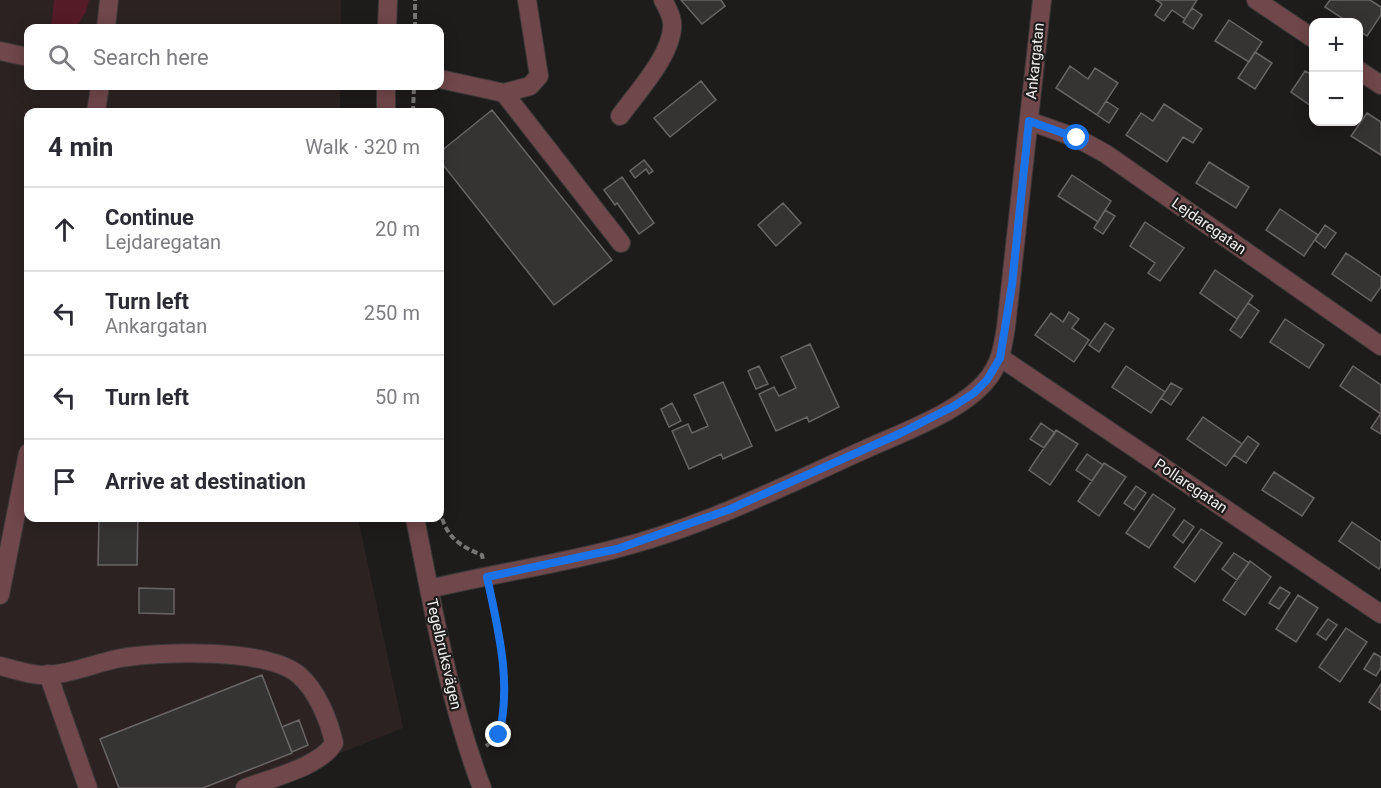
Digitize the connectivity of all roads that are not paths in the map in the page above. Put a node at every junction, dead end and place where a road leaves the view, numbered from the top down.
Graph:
1 (109, 0) edge
2 (388, 0) edge
3 (528, 0) edge
4 (663, 0) edge
5 (1042, 0) edge
6 (1256, 0) edge
7 (106, 24) edge
8 (387, 24) edge
9 (1309, 36) edge
10 (0, 51) edge
11 (24, 56) edge
12 (1362, 72) edge
13 (444, 80) edge
14 (1381, 85) edge
15 (99, 90) edge
16 (386, 90) edge
17 (504, 93) junction
18 (97, 108) edge
19 (386, 108) edge
20 (620, 116) dead end
21 (1029, 121) junction
22 (621, 243) dead end
23 (1381, 346) edge
24 (1000, 358) junction
25 (24, 473) edge
26 (416, 522) edge
27 (429, 589) junction
28 (0, 595) edge
29 (1381, 614) edge
30 (0, 666) edge
31 (48, 674) junction
32 (88, 788) edge
33 (245, 788) edge
34 (482, 788) edge

1 - 7 street
2 - 8 street
3 - 17 street
4 - 20 street
5 - 21 street, Ankargatan
6 - 9 street
10 - 11 street
12 - 14 street
13 - 17 street
15 - 18 street
16 - 19 street
17 - 22 street
21 - 23 street, Lejdaregatan
21 - 24 street, Ankargatan
24 - 27 street, Ankargatan
24 - 29 street, Pollaregatan
25 - 28 street
26 - 27 street, Tegelbruksvägen
27 - 34 street, Tegelbruksvägen
30 - 31 street
31 - 32 street
31 - 33 street

